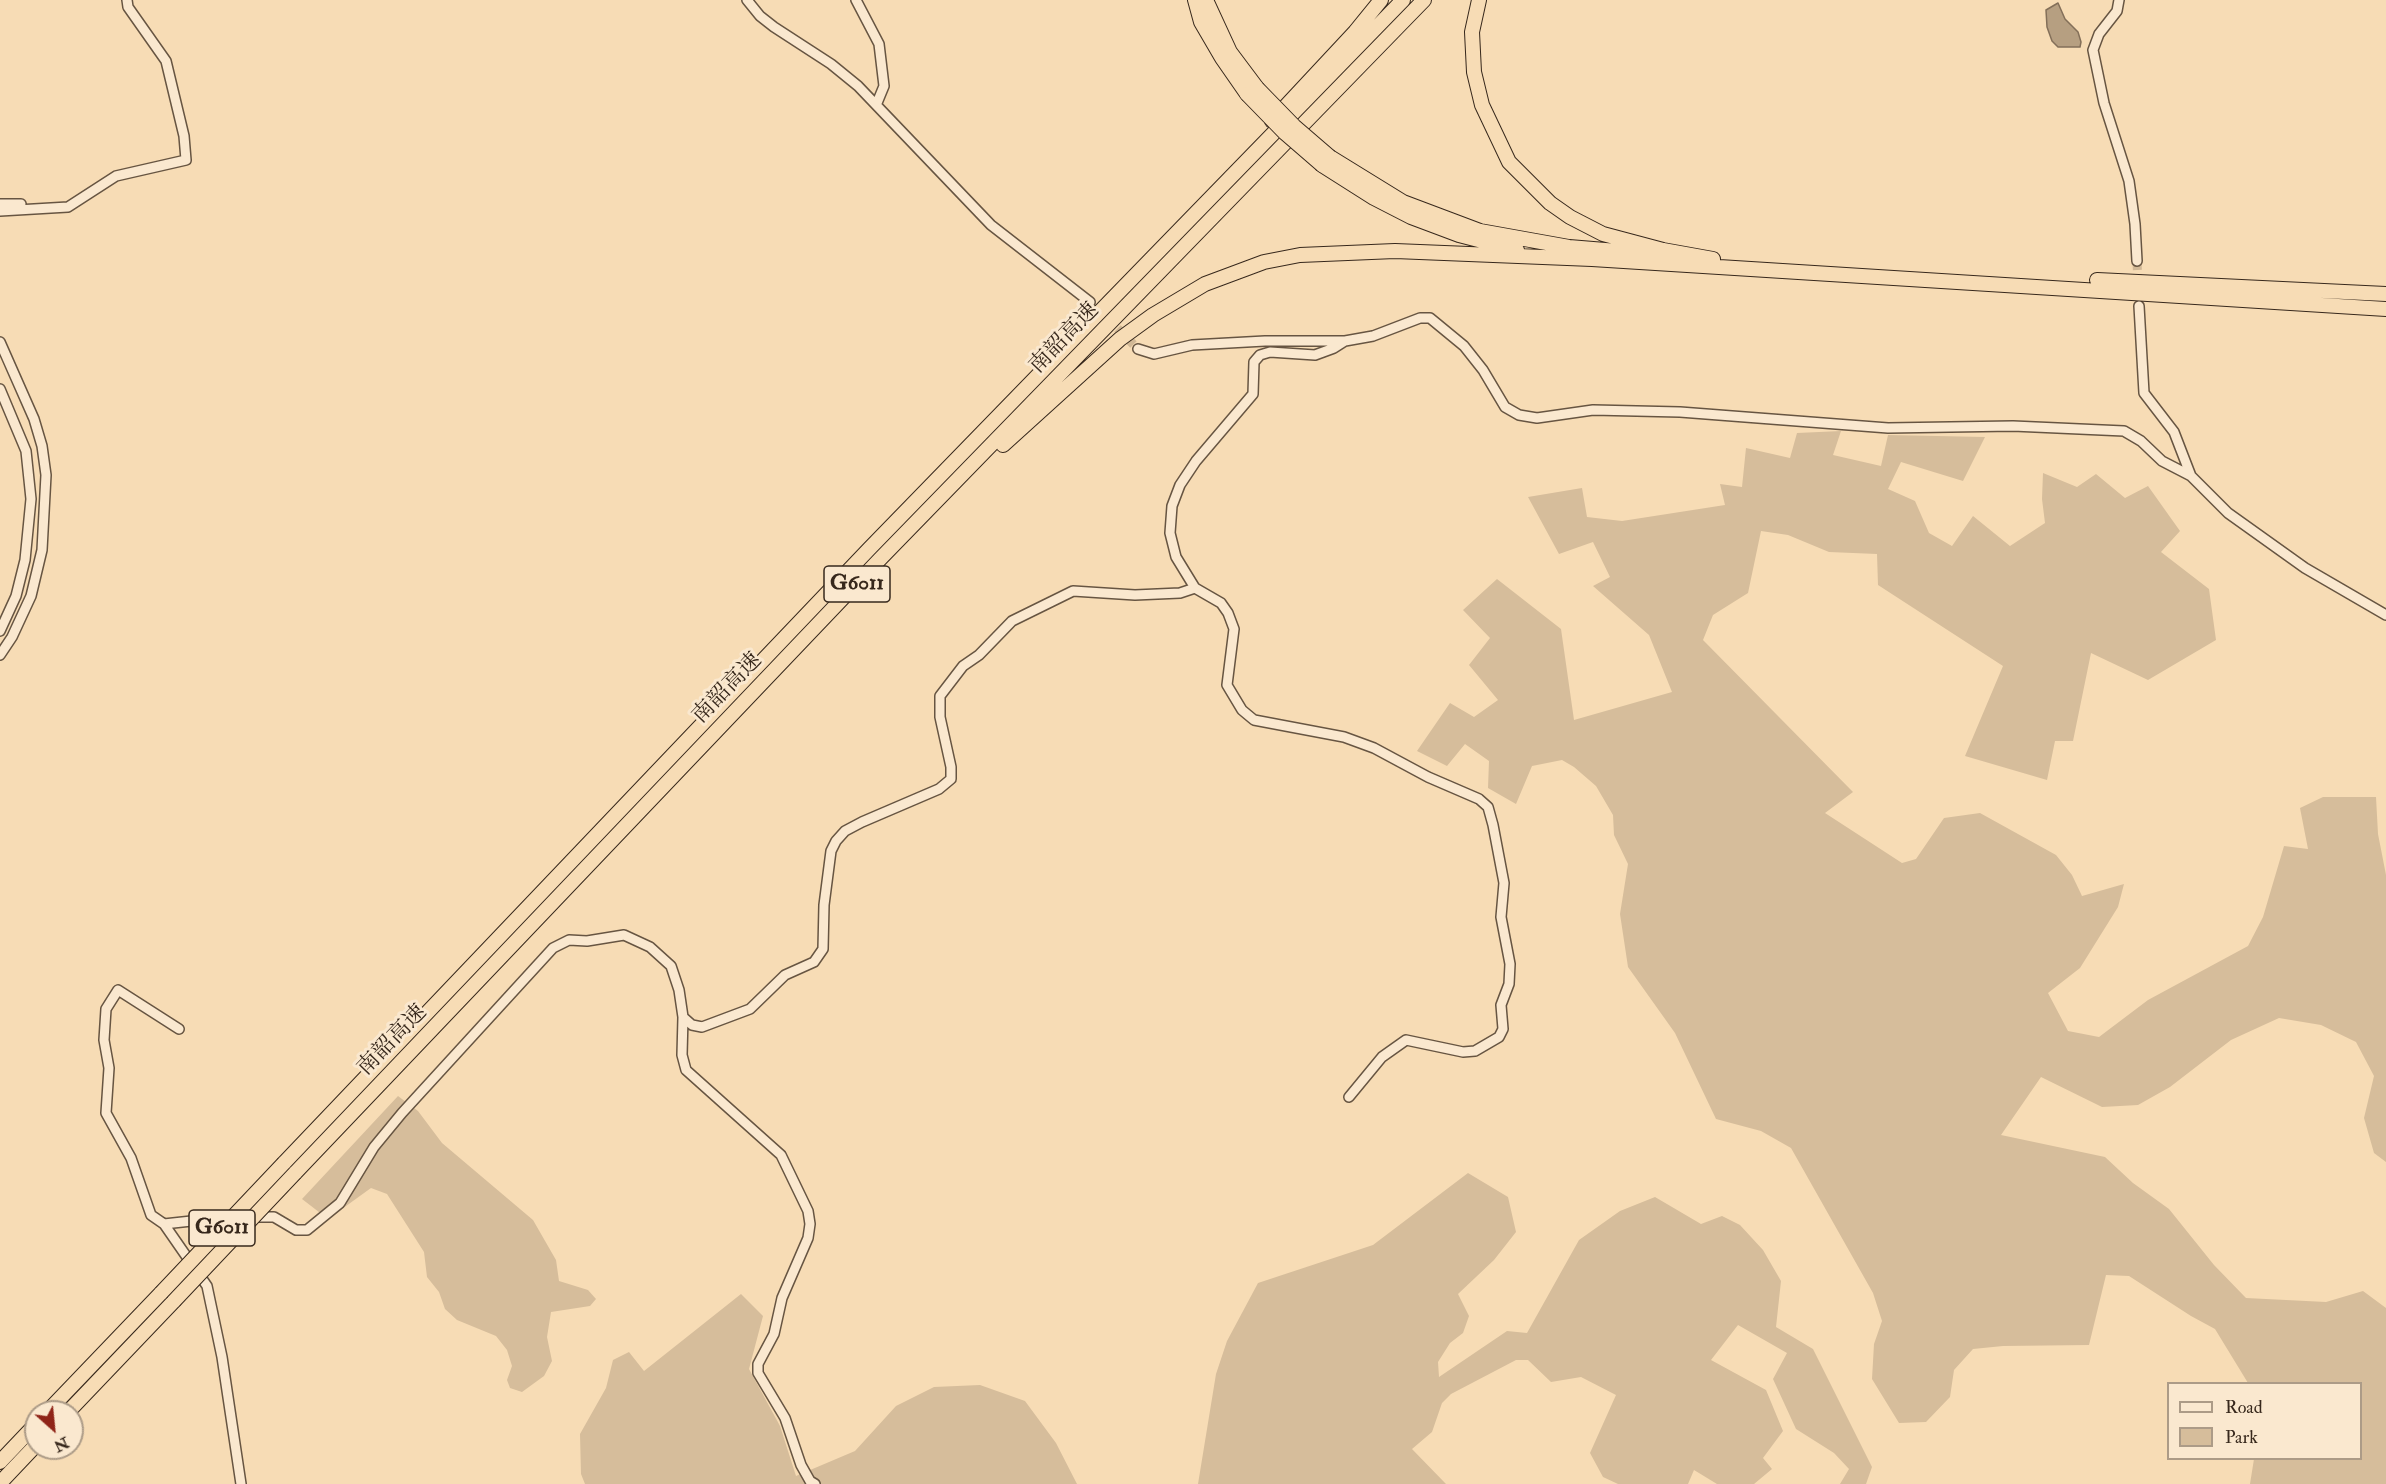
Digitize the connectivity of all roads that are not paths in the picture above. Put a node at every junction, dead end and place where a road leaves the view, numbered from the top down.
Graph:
1 (127, 0) edge
2 (747, 0) edge
3 (856, 0) edge
4 (1195, 0) edge
5 (1206, 0) edge
6 (1381, 0) edge
7 (1403, 0) edge
8 (1424, 0) edge
9 (1479, 0) edge
10 (2119, 0) edge
11 (1252, 91) junction
12 (877, 103) junction
13 (1326, 161) junction
14 (0, 204) edge
15 (68, 207) junction
16 (0, 211) edge
17 (1568, 259) junction
18 (1715, 259) junction
19 (2137, 261) tunnel mouth
20 (1137, 274) junction
21 (2386, 294) edge
22 (1090, 302) dead end
23 (2139, 306) dead end
24 (2386, 309) edge
25 (1345, 341) junction
26 (0, 342) edge
27 (1138, 349) tunnel mouth
28 (0, 389) edge
29 (2191, 477) junction
30 (880, 559) junction
31 (1195, 588) junction
32 (2386, 615) edge
33 (0, 631) edge
34 (0, 654) edge
35 (683, 1017) junction
36 (179, 1029) dead end
37 (1349, 1097) dead end
38 (164, 1224) junction
39 (58, 1400) edge
40 (79, 1400) edge
41 (24, 1437) edge
42 (24, 1458) edge
43 (0, 1462) edge
44 (0, 1483) edge
45 (241, 1484) edge
46 (815, 1484) edge

1 - 15 street
2 - 12 street
3 - 12 street
4 - 11 highway
5 - 11 highway
6 - 20 highway
7 - 20 highway, 南韶高速 / G6011
8 - 30 highway, 南韶高速 / G6011
9 - 18 highway
10 - 19 street
11 - 13 highway, bridge
12 - 22 street
13 - 17 highway
13 - 18 highway
14 - 15 street
15 - 16 street
17 - 24 highway
17 - 30 highway
18 - 21 highway
20 - 39 highway, 南韶高速 / G6011, bridge
23 - 29 street
25 - 27 street
25 - 29 street
25 - 31 street
26 - 34 street
28 - 33 street
29 - 32 street
30 - 40 highway, 南韶高速 / G6011, bridge
31 - 35 street
31 - 37 street
35 - 38 street
35 - 46 street
36 - 38 street
38 - 45 street
41 - 43 highway
42 - 44 highway

